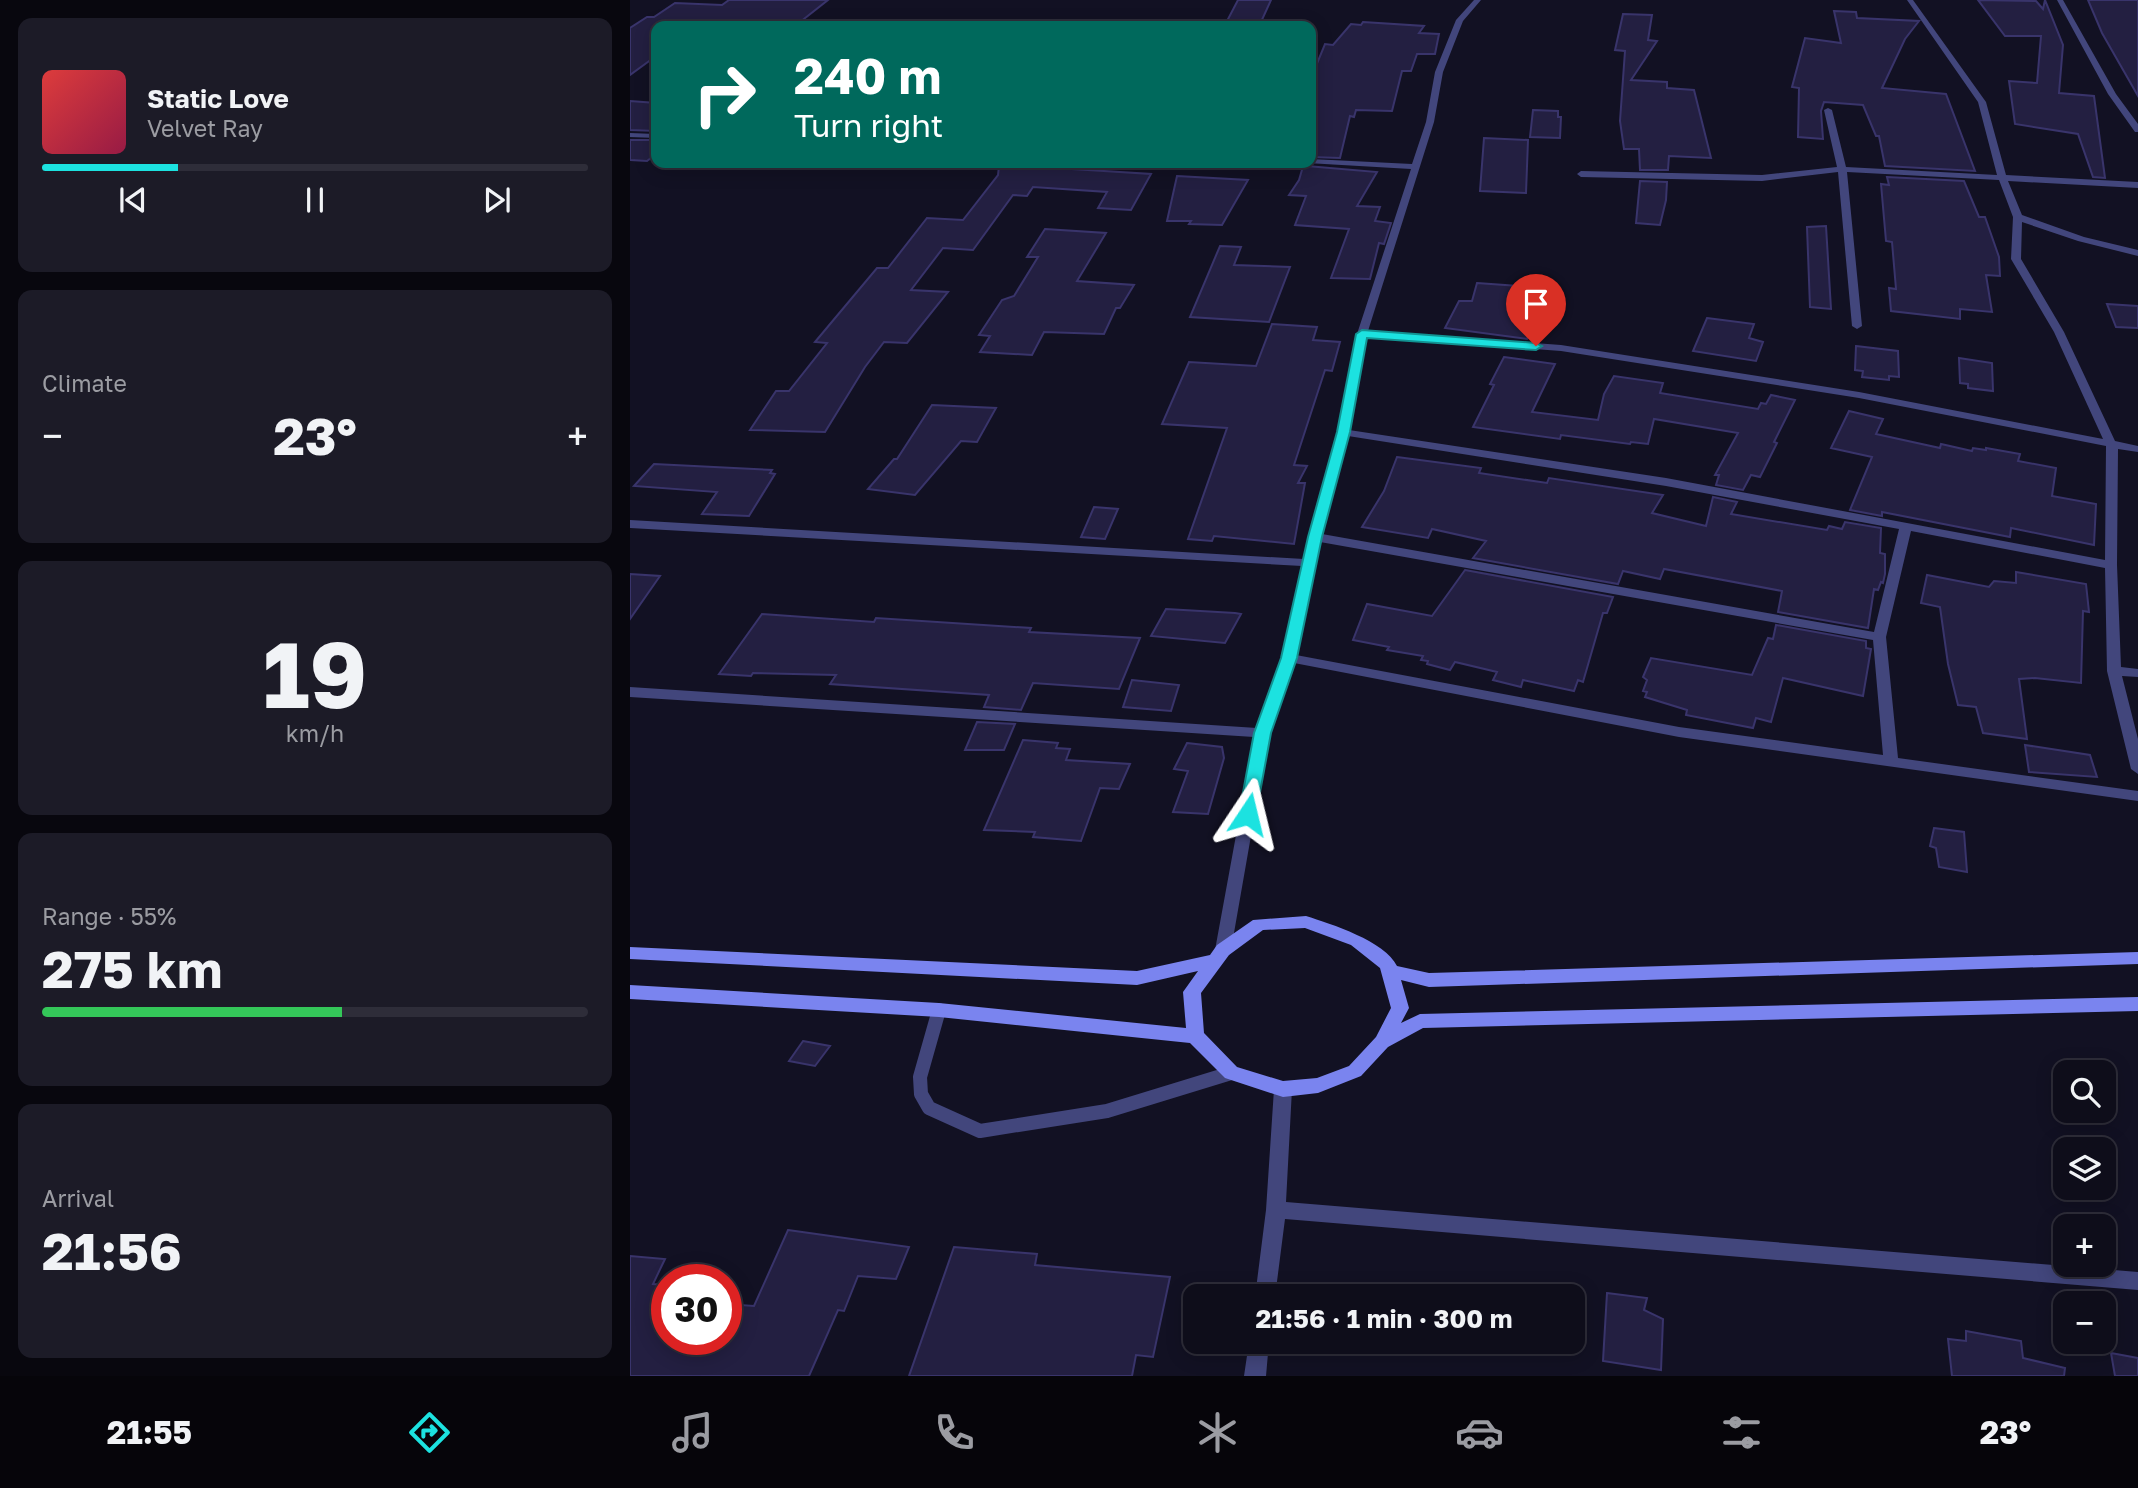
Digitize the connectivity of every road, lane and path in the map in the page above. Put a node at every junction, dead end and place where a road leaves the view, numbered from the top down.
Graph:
1 (1478, 0) edge
2 (1910, 0) edge
3 (2060, 0) edge
4 (1828, 110) dead end
5 (2138, 130) edge
6 (630, 135) edge
7 (651, 136) edge
8 (1316, 162) edge
9 (1416, 167) junction
10 (1842, 169) junction
11 (1581, 174) dead end
12 (2002, 176) junction
13 (2138, 185) edge
14 (2018, 217) junction
15 (2138, 253) edge
16 (1857, 326) dead end
17 (1362, 334) junction
18 (1343, 432) junction
19 (2112, 446) junction
20 (2138, 449) edge
21 (630, 524) edge
22 (1906, 526) junction
23 (1315, 537) junction
24 (1311, 563) junction
25 (2111, 565) junction
26 (1879, 637) junction
27 (1289, 658) junction
28 (2114, 671) junction
29 (2138, 673) edge
30 (630, 692) edge
31 (1262, 733) junction
32 (1891, 762) junction
33 (2138, 769) edge
34 (2138, 796) edge
35 (630, 953) edge
36 (1220, 955) junction
37 (2138, 958) edge
38 (1388, 971) junction
39 (630, 992) edge
40 (2138, 1004) edge
41 (939, 1010) junction
42 (1195, 1036) junction
43 (1382, 1042) junction
44 (1231, 1073) junction
45 (1283, 1089) junction
46 (1276, 1210) junction
47 (2138, 1280) edge
48 (1267, 1284) edge
49 (1258, 1354) edge
50 (1255, 1376) edge

1 - 9 street
2 - 12 street
3 - 5 street
4 - 10 street
6 - 7 street
8 - 9 street
9 - 17 street
10 - 11 street
10 - 12 street
10 - 16 street
12 - 13 street
12 - 14 street
14 - 15 street
14 - 19 street
17 - 18 street
17 - 19 street
18 - 22 street
18 - 23 street
19 - 20 street
19 - 25 street
21 - 24 street
22 - 25 street
22 - 26 street
23 - 24 street
23 - 26 street
24 - 27 street
25 - 28 street
26 - 32 street
27 - 31 street
27 - 32 street
28 - 29 street
28 - 33 street
30 - 31 street
31 - 36 street
32 - 34 street
35 - 36 main road
36 - 38 main road
36 - 42 main road
37 - 38 main road
38 - 43 main road
39 - 41 main road
40 - 43 main road
41 - 42 main road
41 - 44 lane
42 - 44 main road
43 - 45 main road
44 - 45 main road
45 - 46 street
46 - 47 street
46 - 48 street
49 - 50 street

